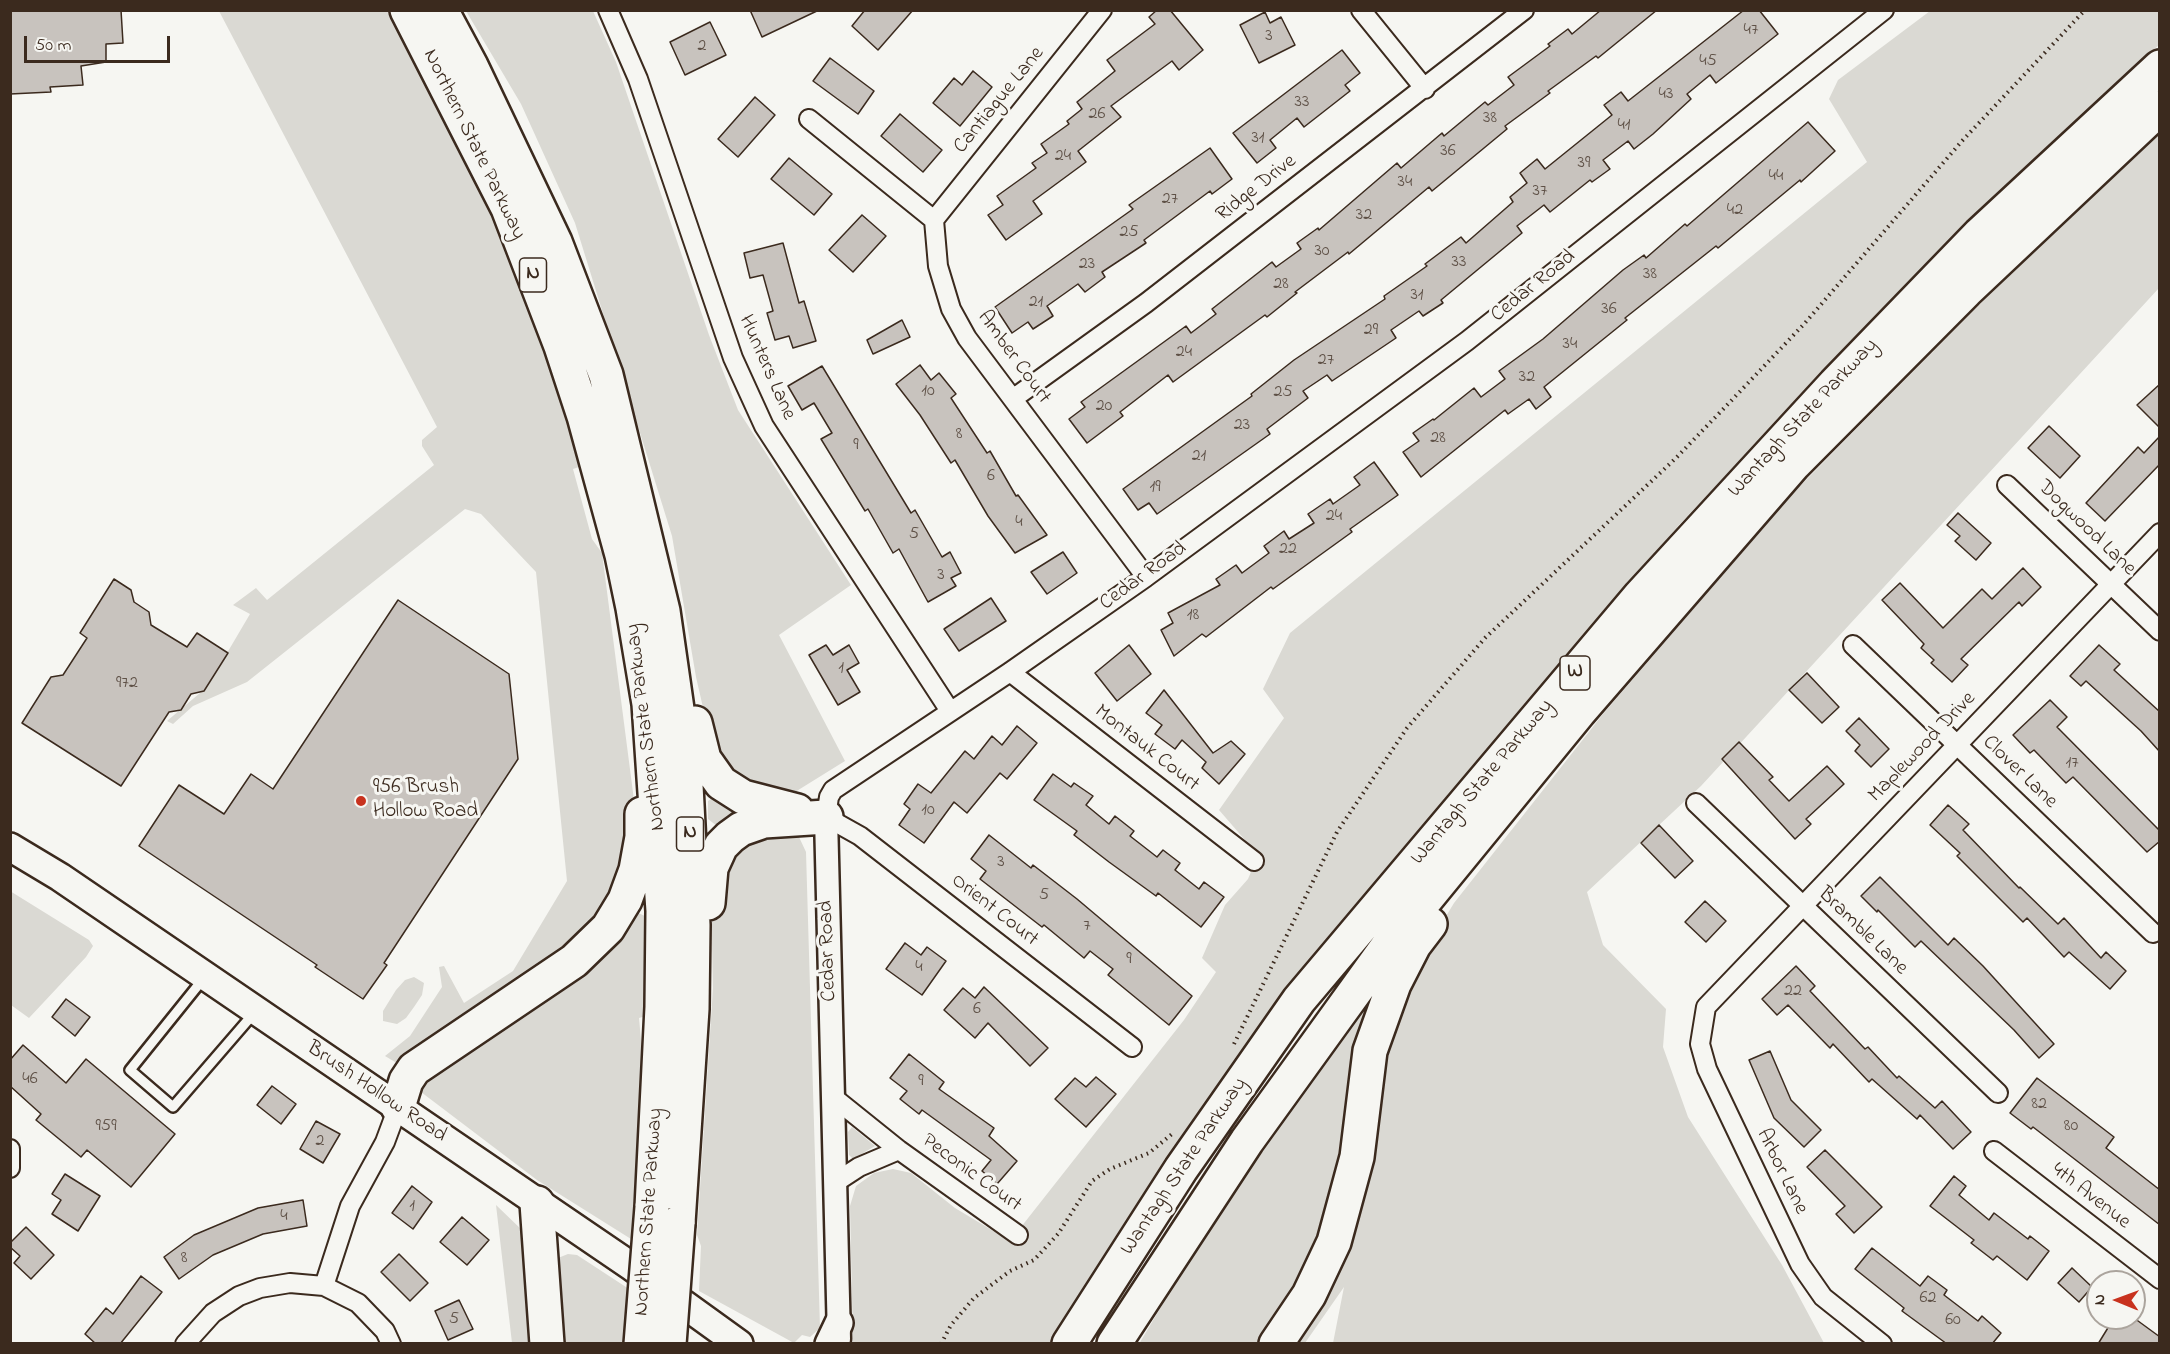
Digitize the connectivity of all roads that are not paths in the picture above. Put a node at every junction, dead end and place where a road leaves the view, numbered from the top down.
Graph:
1 (406, 10) edge
2 (441, 10) edge
3 (1102, 10) edge
4 (1361, 10) edge
5 (1524, 10) edge
6 (1884, 10) edge
7 (613, 12) edge
8 (2160, 67) edge
9 (1425, 88) junction
10 (2160, 108) edge
11 (809, 119) dead end
12 (934, 220) junction
13 (1014, 398) junction
14 (2007, 485) dead end
15 (2160, 533) edge
16 (1146, 577) junction
17 (2110, 585) junction
18 (663, 611) junction
19 (2160, 631) edge
20 (1852, 645) dead end
21 (1010, 672) junction
22 (649, 704) junction
23 (950, 711) junction
24 (1579, 712) junction
25 (1958, 745) junction
26 (1696, 803) dead end
27 (826, 817) junction
28 (10, 847) edge
29 (1254, 861) dead end
30 (1803, 906) junction
31 (2153, 933) dead end
32 (206, 976) junction
33 (1719, 993) joint
34 (255, 1012) junction
35 (1132, 1047) dead end
36 (689, 1058) junction
37 (1998, 1093) dead end
38 (833, 1097) junction
39 (398, 1107) junction
40 (899, 1150) junction
41 (1994, 1150) dead end
42 (836, 1182) junction
43 (537, 1203) junction
44 (665, 1215) junction
45 (1018, 1235) dead end
46 (2160, 1279) edge
47 (324, 1286) junction
48 (836, 1337) edge
49 (185, 1344) edge
50 (392, 1344) edge
51 (547, 1344) edge
52 (641, 1344) edge
53 (669, 1344) edge
54 (739, 1344) edge
55 (1069, 1344) edge
56 (1114, 1344) edge
57 (1276, 1344) edge
58 (1882, 1344) edge

1 - 22 highway, Northern State Parkway / N
2 - 18 highway, Northern State Parkway / N
3 - 12 street, Cantiague Lane
4 - 9 street
5 - 9 street, Ridge Drive
6 - 16 street, Cedar Road
7 - 23 street, Hunters Lane
8 - 55 highway, Wantagh State Parkway / W
9 - 13 street, Ridge Drive
10 - 24 highway, Wantagh State Parkway / W
11 - 12 street
12 - 13 street, Amber Court
13 - 16 street, Amber Court
14 - 17 street, Dogwood Lane
15 - 17 street, Maplewood Drive
16 - 21 street, Cedar Road
17 - 19 street, Dogwood Lane
17 - 25 street, Maplewood Drive
18 - 27 highway
18 - 36 highway, Northern State Parkway / N
20 - 25 street, Clover Lane
21 - 23 street, Cedar Road
21 - 29 street, Montauk Court
22 - 39 highway
22 - 44 highway, Northern State Parkway / N
23 - 27 street, Cedar Road
24 - 56 highway, Wantagh State Parkway / W
24 - 57 highway
25 - 30 street, Maplewood Drive
25 - 31 street, Clover Lane
26 - 30 street, Bramble Lane
27 - 35 street, Orient Court
27 - 36 highway
27 - 38 street, Cedar Road
28 - 32 main road, Brush Hollow Road
30 - 33 street, Maplewood Drive
30 - 37 street, Bramble Lane
32 - 34 main road, Brush Hollow Road
32 - 34 lane
33 - 58 street, Arbor Lane
34 - 39 main road, Brush Hollow Road
36 - 44 highway, Northern State Parkway / N
38 - 40 street, Peconic Court
38 - 42 street, Cedar Road
39 - 43 main road, Brush Hollow Road
39 - 47 street
40 - 42 street, Peconic Court
40 - 45 street, Peconic Court
41 - 46 street, 4th Avenue
42 - 48 street, Cedar Road
43 - 51 highway
43 - 54 main road, Brush Hollow Road
44 - 52 highway, Northern State Parkway / N, bridge
44 - 53 highway, Northern State Parkway / N, bridge
47 - 49 street
47 - 50 street

